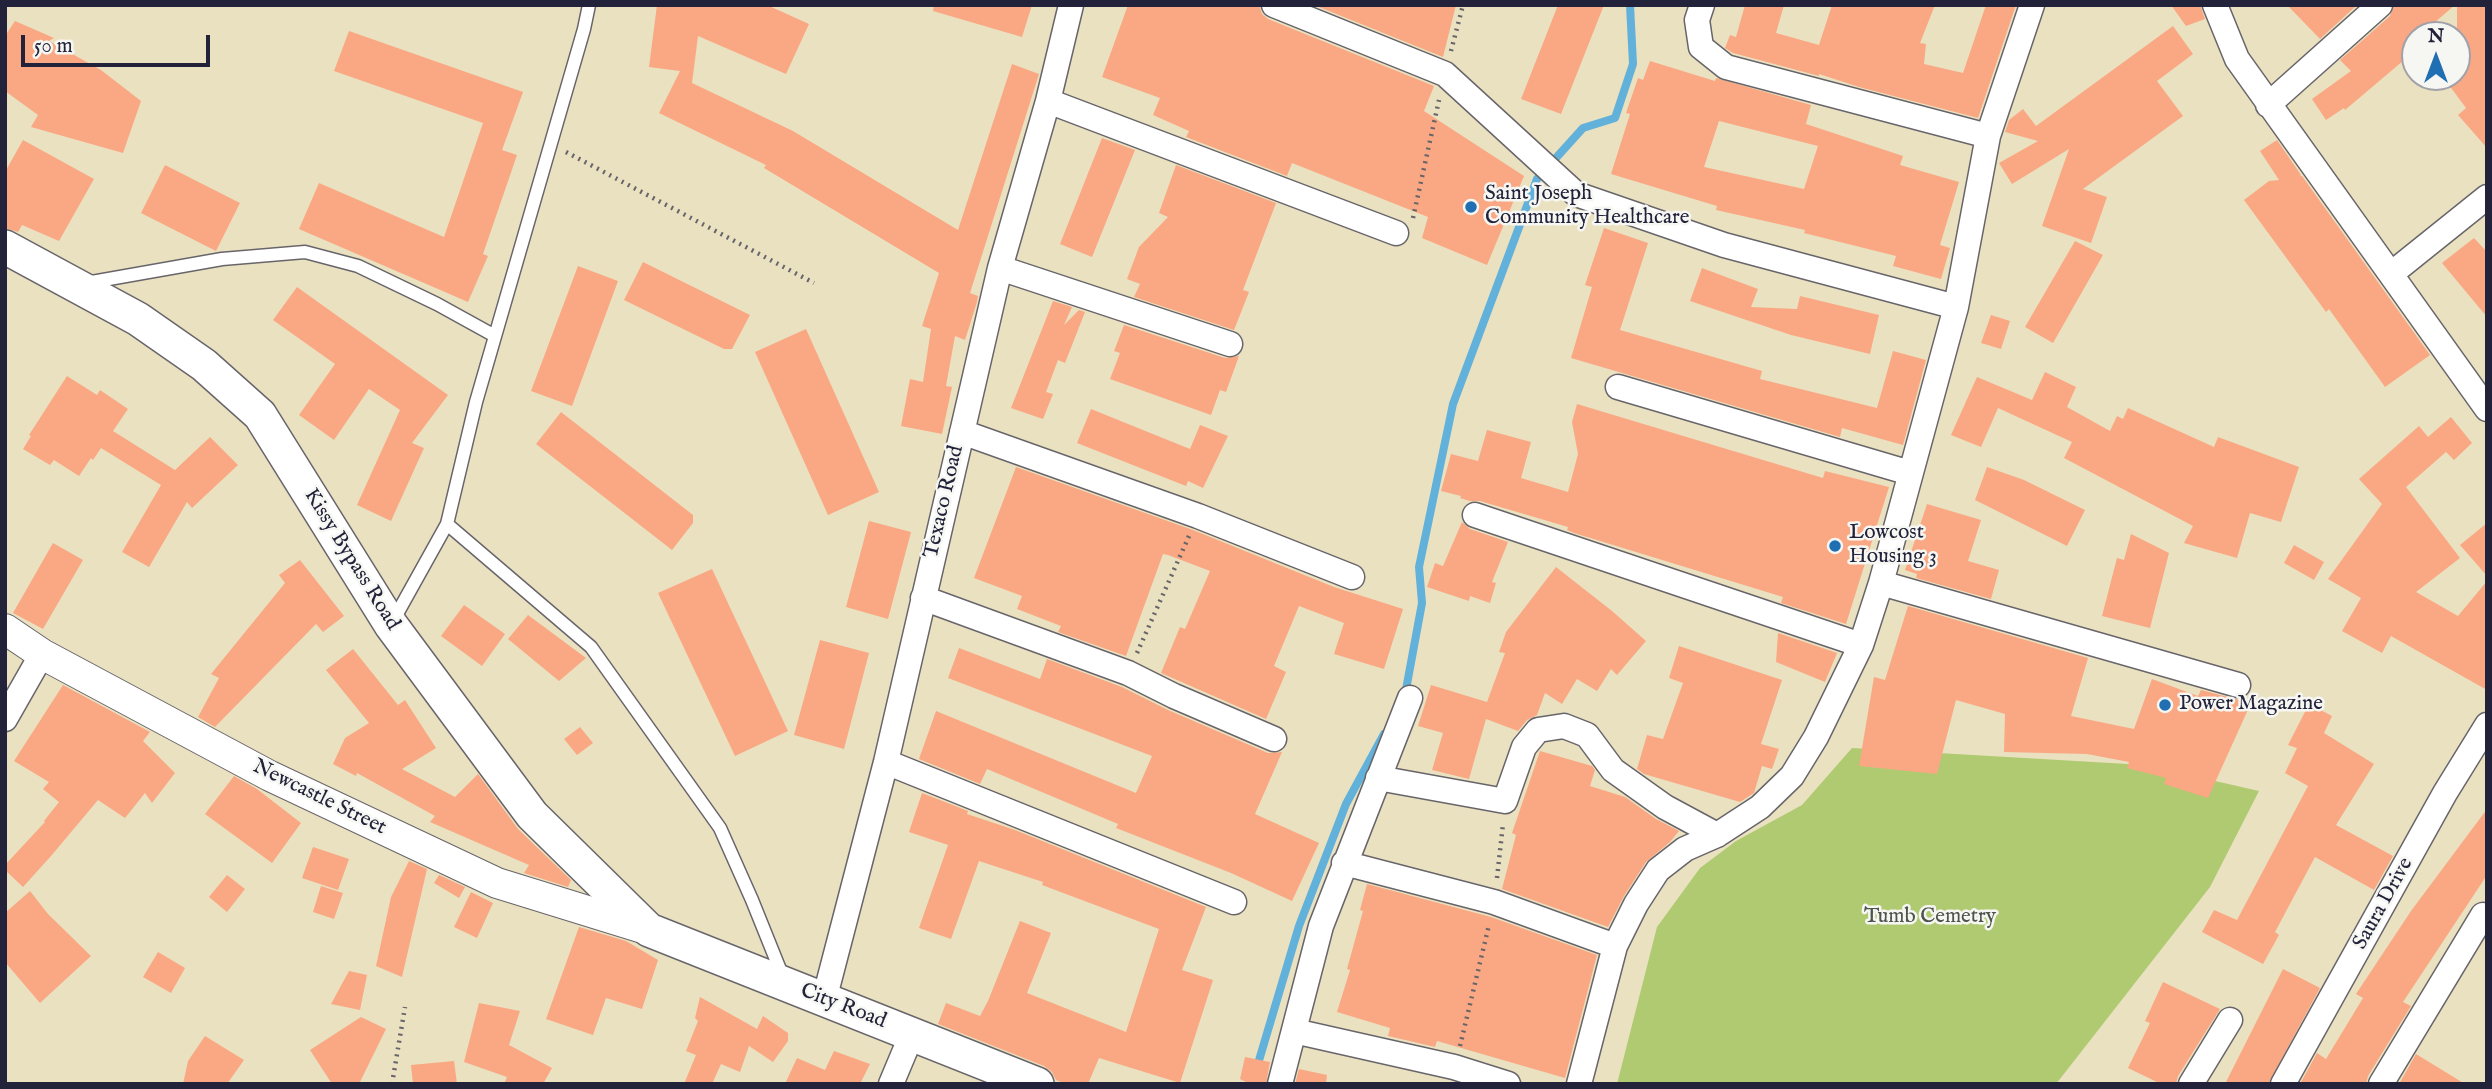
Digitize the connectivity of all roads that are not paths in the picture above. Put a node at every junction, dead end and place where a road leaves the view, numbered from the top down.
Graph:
1 (589, 5) edge
2 (1071, 5) edge
3 (1274, 5) edge
4 (1702, 5) edge
5 (2032, 5) edge
6 (2215, 5) edge
7 (2379, 5) edge
8 (1048, 101) junction
9 (2268, 105) junction
10 (1988, 135) junction
11 (2487, 197) edge
12 (1396, 233) road end
13 (5, 247) edge
14 (1000, 268) junction
15 (2391, 274) junction
16 (76, 285) junction
17 (1956, 307) junction
18 (495, 336) junction
19 (1230, 344) dead end
20 (1618, 387) dead end
21 (2487, 409) edge
22 (962, 432) junction
23 (1910, 473) junction
24 (1475, 515) dead end
25 (447, 524) junction
26 (1352, 577) dead end
27 (1881, 583) junction
28 (923, 598) junction
29 (391, 625) junction
30 (5, 629) edge
31 (1861, 645) junction
32 (42, 654) junction
33 (2238, 685) dead end
34 (1410, 698) dead end
35 (5, 719) edge
36 (2487, 725) edge
37 (1274, 739) dead end
38 (886, 762) junction
39 (1378, 778) junction
40 (1717, 835) junction
41 (1345, 863) junction
42 (1234, 902) dead end
43 (2483, 915) dead end
44 (649, 930) junction
45 (1615, 946) junction
46 (786, 985) junction
47 (824, 1000) junction
48 (2230, 1020) dead end
49 (1294, 1031) junction
50 (912, 1034) junction
51 (891, 1084) edge
52 (1037, 1084) edge
53 (1280, 1084) edge
54 (1508, 1084) edge
55 (1579, 1084) edge
56 (2191, 1084) edge
57 (2283, 1084) edge
58 (2381, 1084) edge

1 - 18 lane
2 - 8 street, Texaco Road
3 - 17 street
4 - 10 street
5 - 10 street
6 - 9 street
7 - 9 street
8 - 12 street
8 - 14 street, Texaco Road
9 - 15 street
10 - 17 street
11 - 15 street
13 - 16 main road, Kissy Bypass Road
14 - 19 street
14 - 22 street, Texaco Road
15 - 21 street
16 - 18 lane
16 - 29 main road, Kissy Bypass Road
17 - 23 street
18 - 25 lane
20 - 23 street
22 - 26 street
22 - 28 street, Texaco Road
23 - 27 street
24 - 31 street
25 - 29 lane
25 - 46 lane
27 - 31 street
27 - 33 street
28 - 37 street
28 - 38 street, Texaco Road
29 - 44 main road, Kissy Bypass Road
30 - 32 street, Newcastle Street
31 - 40 street
32 - 35 street
32 - 44 street, Newcastle Street
34 - 39 street
36 - 57 street, Saura Drive
38 - 42 street
38 - 47 street, Texaco Road
39 - 40 street
39 - 41 street
40 - 45 street
41 - 45 street
41 - 49 street
43 - 58 street
44 - 46 main road, City Road
45 - 55 street
46 - 47 main road, City Road
47 - 50 main road, City Road
48 - 56 street
49 - 53 street
49 - 54 street
50 - 51 street
50 - 52 main road, City Road

